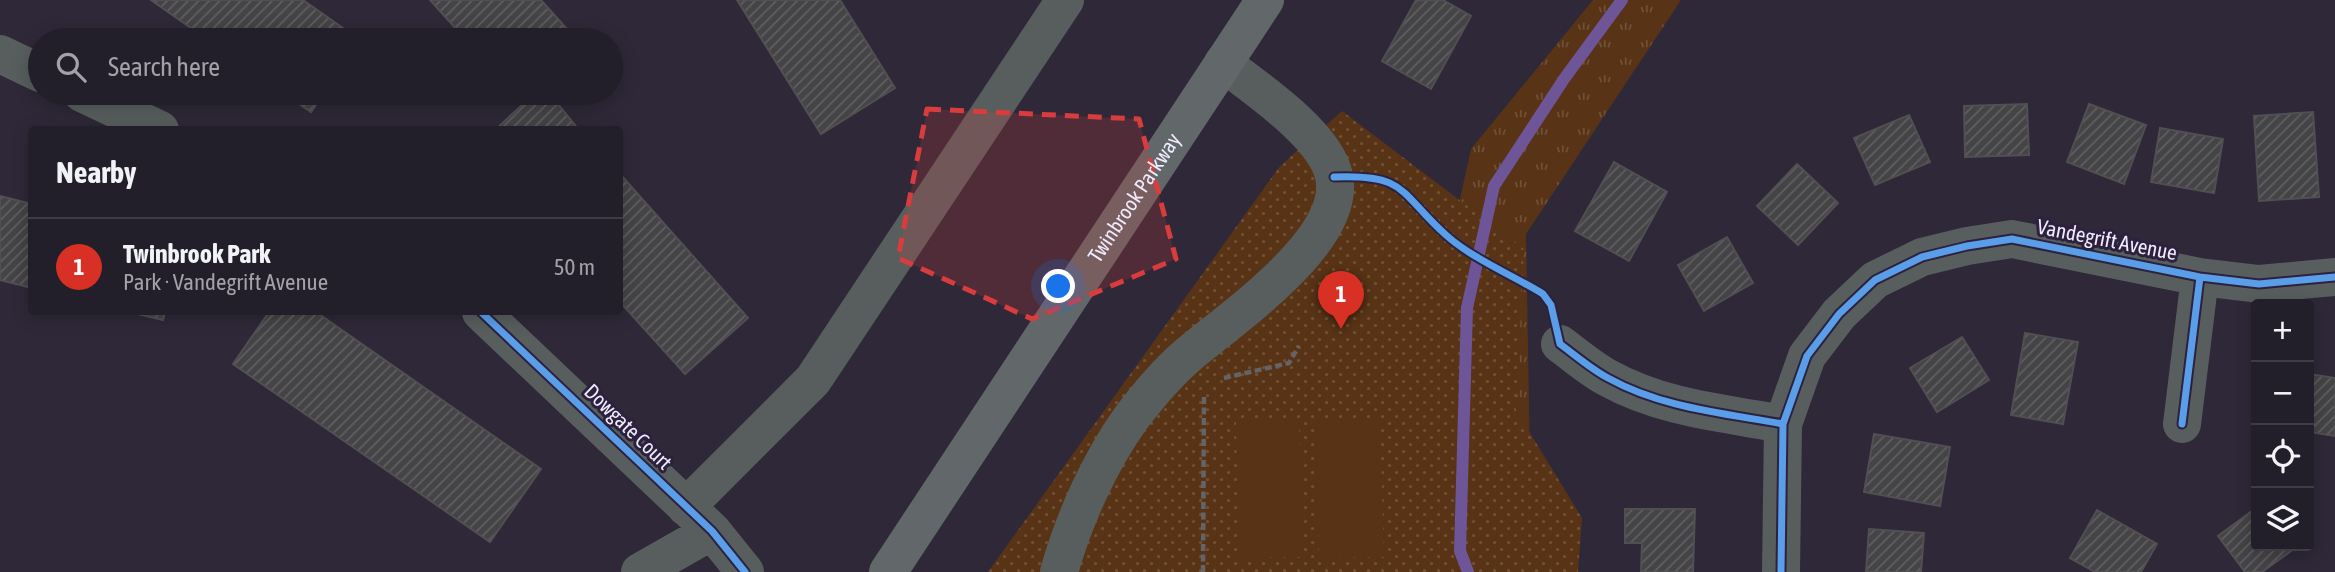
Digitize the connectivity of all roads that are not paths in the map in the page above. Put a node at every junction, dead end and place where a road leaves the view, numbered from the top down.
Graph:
1 (1065, 0) edge
2 (1265, 0) edge
3 (0, 54) edge
4 (1223, 63) junction
5 (28, 67) edge
6 (107, 105) edge
7 (152, 126) edge
8 (2200, 276) junction
9 (2335, 277) edge
10 (484, 315) edge
11 (1560, 344) dead end
12 (1783, 424) junction
13 (2182, 424) dead end
14 (699, 519) junction
15 (640, 572) edge
16 (745, 572) edge
17 (888, 572) edge
18 (1059, 572) edge
19 (1780, 572) edge

1 - 14 street
2 - 4 main road, Twinbrook Parkway
3 - 5 street
4 - 17 main road, Twinbrook Parkway
4 - 18 street
6 - 7 street
8 - 9 street, Vandegrift Avenue
8 - 12 street, Vandegrift Avenue
8 - 13 street
10 - 14 street, Dowgate Court
11 - 12 street
12 - 19 street, Vandegrift Avenue
14 - 15 street
14 - 16 street, Dowgate Court

